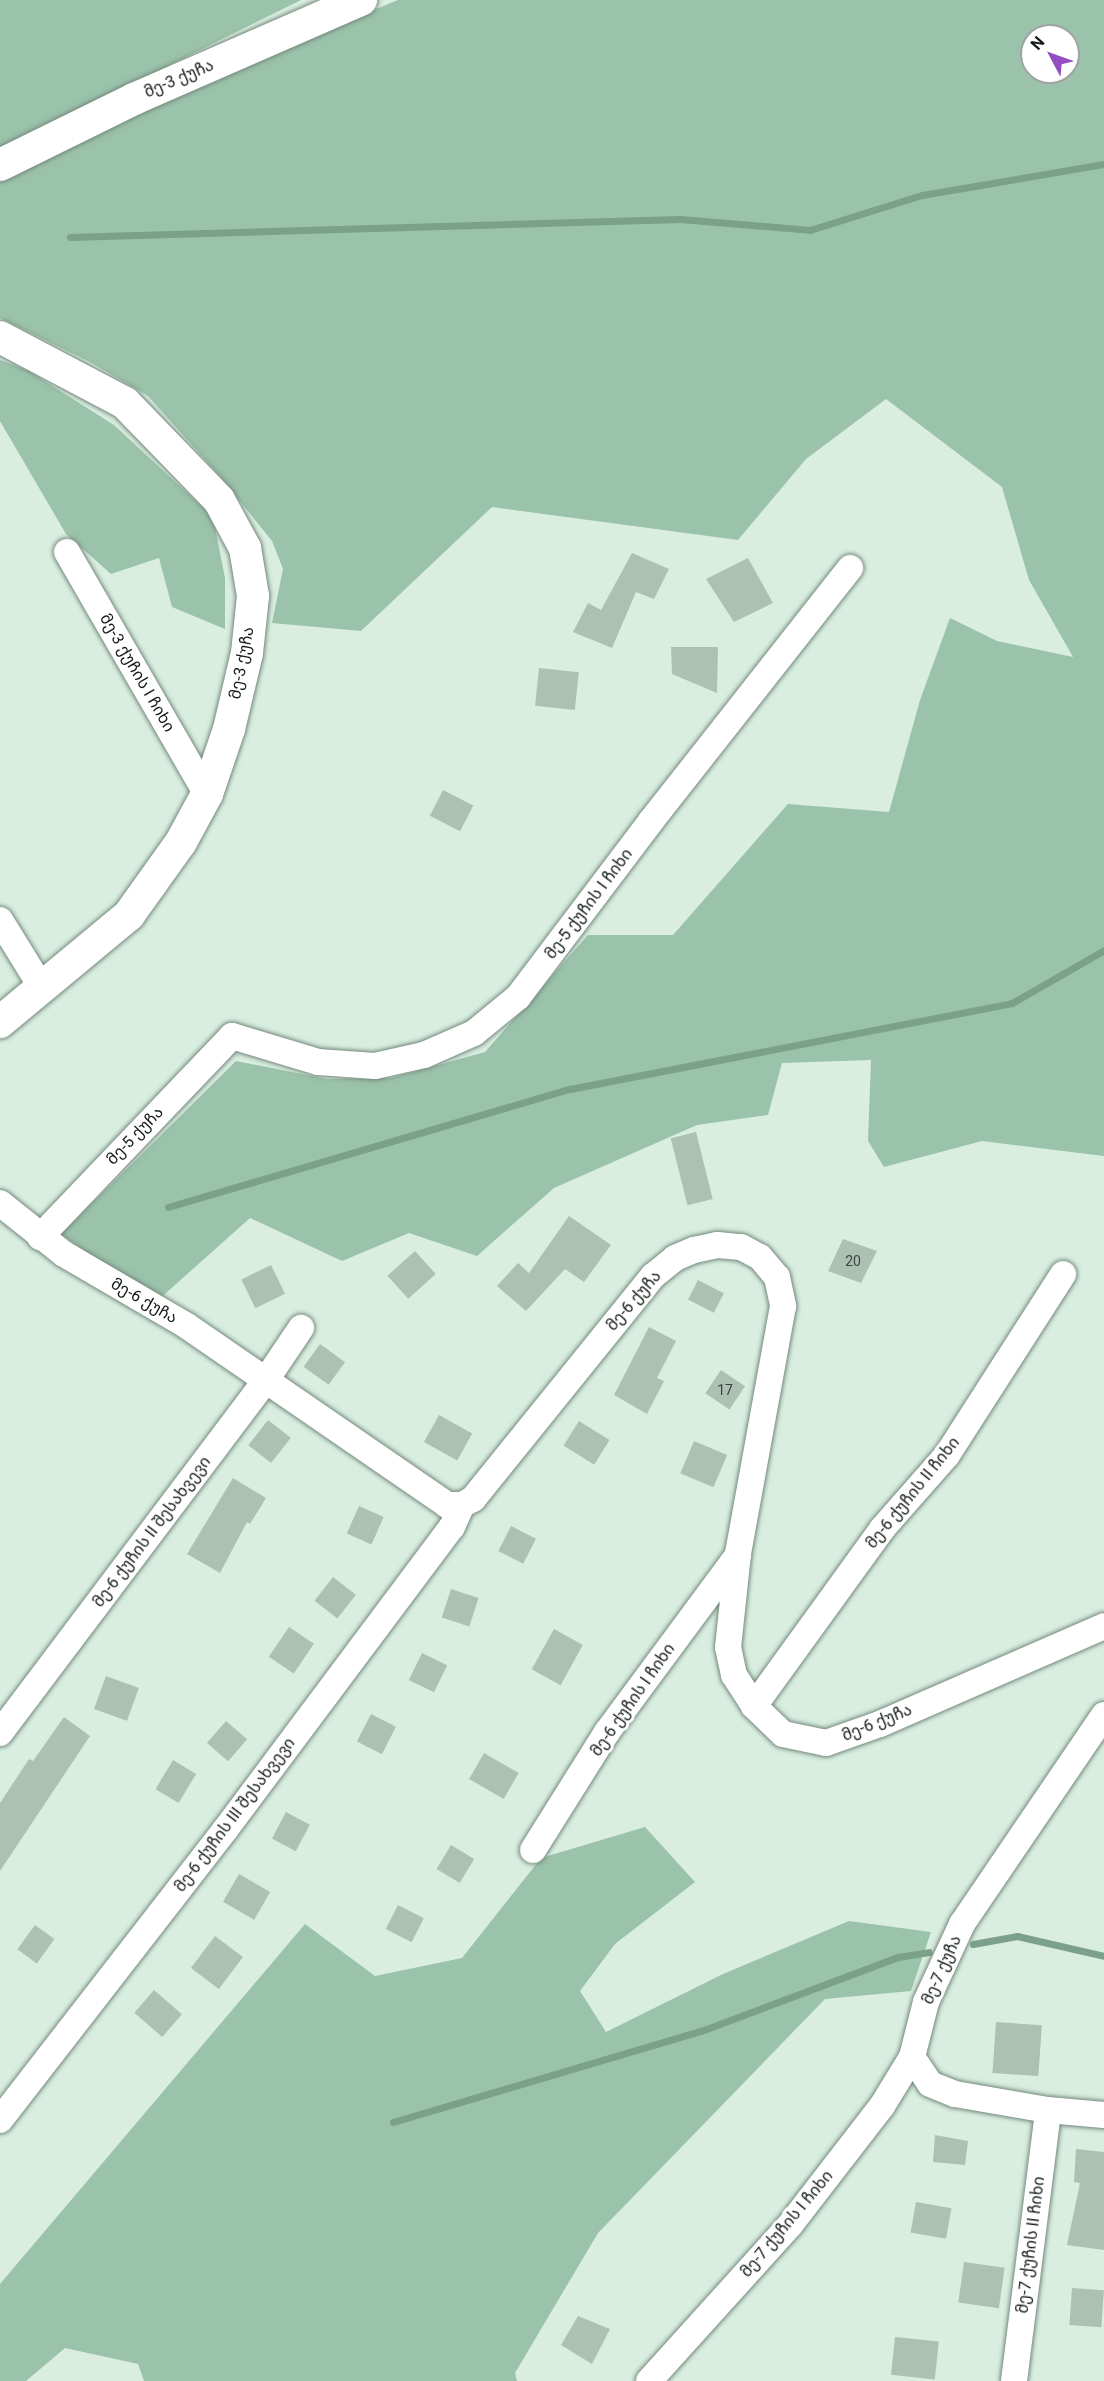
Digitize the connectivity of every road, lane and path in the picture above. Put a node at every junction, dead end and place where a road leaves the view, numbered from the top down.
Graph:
1 (361, 0) edge
2 (0, 165) edge
3 (0, 338) edge
4 (67, 552) dead end
5 (850, 568) dead end
6 (207, 794) junction
7 (0, 920) edge
8 (42, 988) junction
9 (0, 1022) edge
10 (232, 1036) joint
11 (0, 1203) edge
12 (40, 1237) junction
13 (1064, 1274) dead end
14 (300, 1328) dead end
15 (266, 1380) junction
16 (462, 1505) junction
17 (738, 1554) junction
18 (1104, 1626) edge
19 (754, 1706) junction
20 (1104, 1715) edge
21 (0, 1733) edge
22 (533, 1850) dead end
23 (912, 2057) junction
24 (1048, 2110) junction
25 (1104, 2115) edge
26 (0, 2120) edge
27 (649, 2381) edge
28 (1014, 2381) edge

1 - 2 street, მე-3 ქუჩა
3 - 6 street, მე-3 ქუჩა
4 - 6 street, მე-3 ქუჩის I ჩიხი
5 - 10 street, მე-5 ქუჩის I ჩიხი
6 - 8 street, მე-3 ქუჩა
7 - 8 street
8 - 9 street, მე-3 ქუჩა
10 - 12 street, მე-5 ქუჩა
11 - 12 street, მე-6 ქუჩა
12 - 15 street, მე-6 ქუჩა
13 - 19 street, მე-6 ქუჩის II ჩიხი
14 - 15 street, მე-6 ქუჩის II შესახვევი
15 - 16 street, მე-6 ქუჩა
15 - 21 street, მე-6 ქუჩის II შესახვევი
16 - 17 street, მე-6 ქუჩა
16 - 26 street, მე-6 ქუჩის III შესახვევი
17 - 19 street, მე-6 ქუჩა
17 - 22 street, მე-6 ქუჩის I ჩიხი
18 - 19 street, მე-6 ქუჩა
20 - 23 street, მე-7 ქუჩა
23 - 24 street
23 - 27 street, მე-7 ქუჩის I ჩიხი
24 - 25 street
24 - 28 street, მე-7 ქუჩის II ჩიხი

